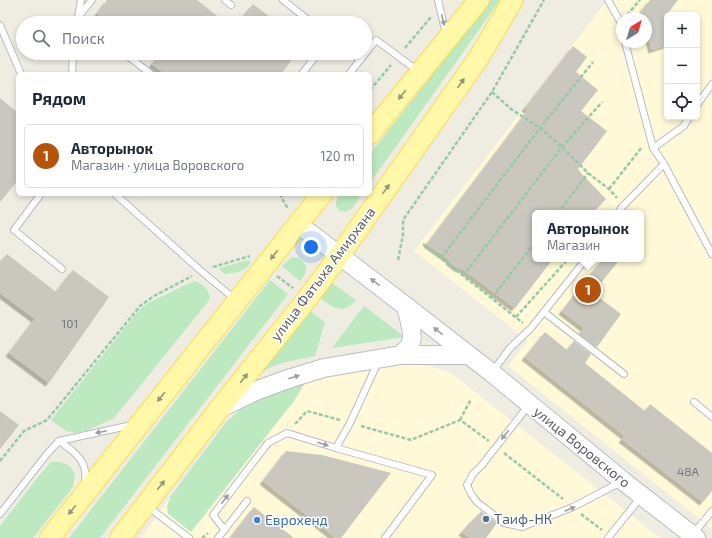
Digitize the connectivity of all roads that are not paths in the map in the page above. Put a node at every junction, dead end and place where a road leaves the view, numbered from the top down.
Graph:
1 (81, 0) edge
2 (92, 0) edge
3 (225, 0) edge
4 (283, 0) edge
5 (438, 0) edge
6 (479, 0) edge
7 (513, 0) edge
8 (608, 0) edge
9 (231, 5) dead end
10 (616, 15) edge
11 (79, 16) edge
12 (81, 16) edge
13 (303, 16) edge
14 (0, 24) edge
15 (447, 39) junction
16 (372, 45) edge
17 (627, 48) edge
18 (73, 60) edge
19 (133, 60) edge
20 (313, 60) edge
21 (360, 60) edge
22 (20, 72) edge
23 (72, 72) edge
24 (148, 72) edge
25 (304, 72) edge
26 (351, 72) edge
27 (420, 72) junction
28 (712, 84) edge
29 (700, 102) edge
30 (687, 120) edge
31 (372, 132) edge
32 (653, 148) junction
33 (664, 164) junction
34 (40, 196) edge
35 (117, 196) edge
36 (319, 196) edge
37 (620, 210) edge
38 (290, 219) junction
39 (712, 254) edge
40 (339, 256) junction
41 (584, 262) edge
42 (62, 269) dead end
43 (238, 301) junction
44 (406, 306) junction
45 (544, 312) junction
46 (400, 355) junction
47 (468, 355) junction
48 (380, 358) junction
49 (492, 373) junction
50 (624, 374) dead end
51 (694, 402) dead end
52 (529, 404) junction
53 (220, 408) junction
54 (712, 417) edge
55 (139, 424) junction
56 (59, 441) junction
57 (336, 448) junction
58 (623, 481) junction
59 (85, 493) junction
60 (642, 496) junction
61 (247, 502) dead end
62 (146, 505) junction
63 (712, 511) edge
64 (0, 512) edge
65 (225, 530) junction
66 (694, 537) edge
67 (50, 538) edge
68 (120, 538) edge
69 (189, 538) edge
70 (218, 538) edge
71 (385, 538) edge
72 (608, 538) edge

1 - 11 lane
2 - 12 lane
3 - 9 lane
4 - 13 lane
5 -> 15 lane
6 - 15 main road
40 -> 7 main road, улица Фатыха Амирхана
8 - 10 lane
14 - 22 lane
15 - 27 main road
16 - 27 lane
17 - 32 lane
18 - 23 lane
19 - 24 lane
20 - 25 lane
21 - 26 lane
27 -> 31 main road
28 - 29 lane
30 - 32 lane
32 - 33 lane
33 - 37 lane
33 - 39 lane
34 - 42 lane
35 - 43 lane
36 - 38 main road
38 - 40 street, улица Воровского
38 -> 43 main road
44 -> 40 street, улица Воровского
53 -> 40 main road, улица Фатыха Амирхана
41 - 45 lane
43 -> 55 main road
44 - 46 street
47 -> 44 street, улица Воровского
45 - 49 lane
45 - 50 lane
46 - 47 street
46 - 48 street
47 - 49 street, улица Воровского
53 -> 48 street
48 - 57 lane
49 - 52 street, улица Воровского
51 - 54 lane
52 - 58 street, улица Воровского
52 -> 58 lane
62 -> 53 main road, улица Фатыха Амирхана
55 -> 56 lane
55 - 59 main road
56 - 59 lane
56 - 64 lane
65 -> 57 lane
57 - 71 lane
58 - 60 street, улица Воровского
59 -> 67 main road
60 - 66 street, улица Воровского
60 - 72 lane
61 - 65 lane
62 - 68 main road, улица Фатыха Амирхана
62 - 69 lane
63 - 66 lane
65 - 70 lane

